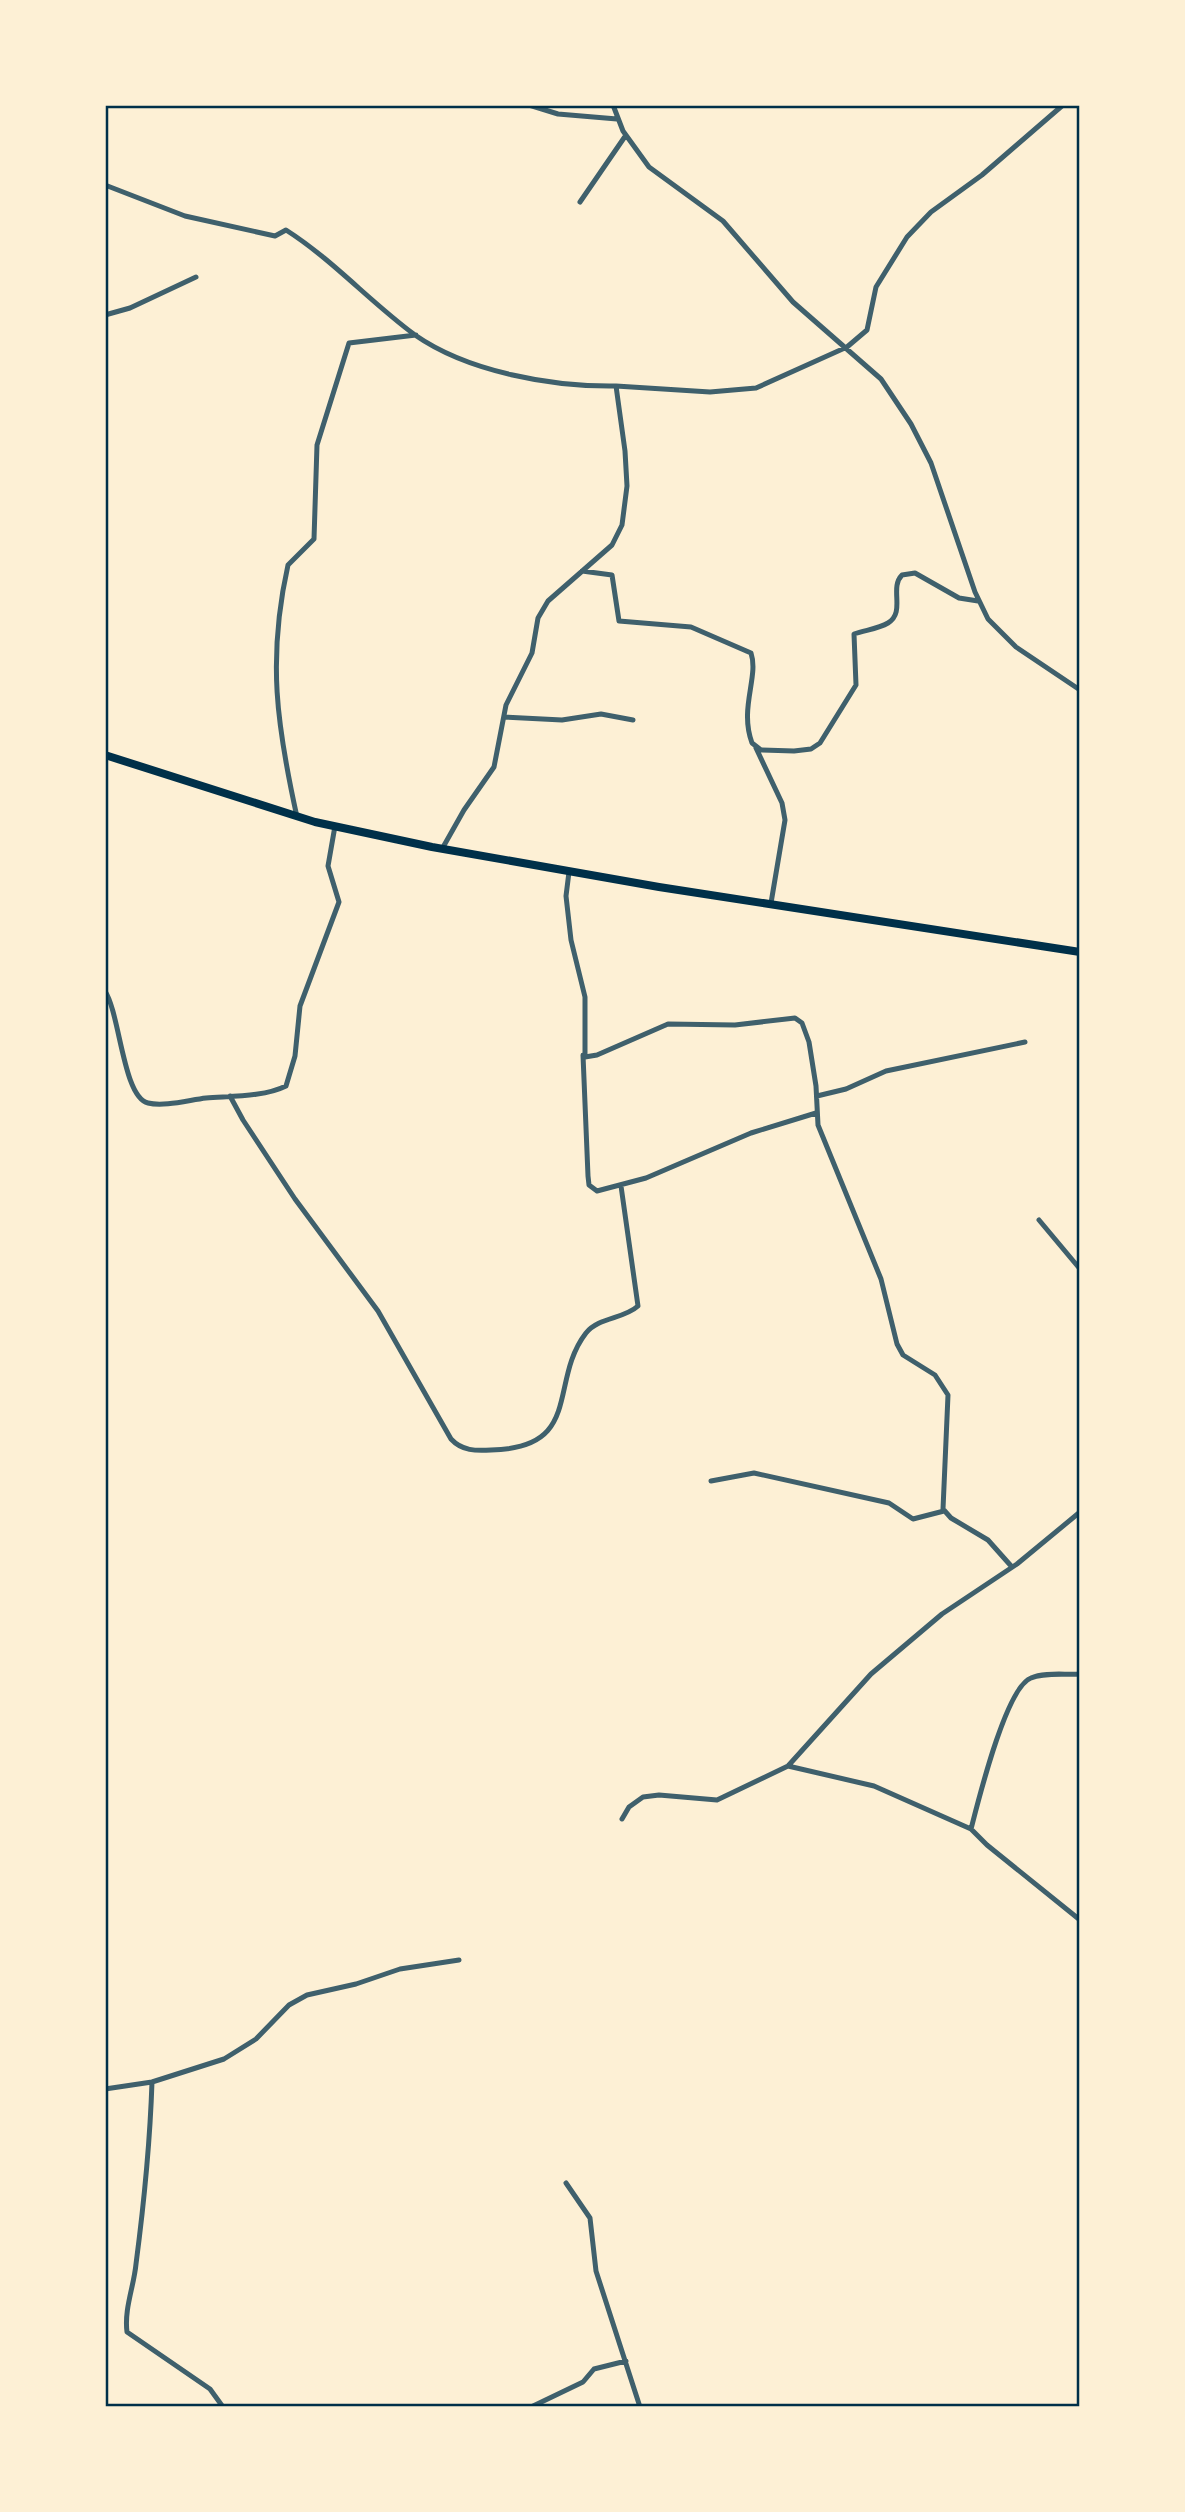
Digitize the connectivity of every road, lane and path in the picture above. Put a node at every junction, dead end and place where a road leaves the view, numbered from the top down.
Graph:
1 (529, 105) edge
2 (613, 105) edge
3 (1063, 105) edge
4 (617, 119) junction
5 (626, 135) junction
6 (105, 185) edge
7 (580, 202) dead end
8 (196, 277) dead end
9 (105, 315) edge
10 (416, 335) junction
11 (847, 347) junction
12 (616, 386) junction
13 (582, 571) junction
14 (978, 601) junction
15 (1080, 690) edge
16 (504, 717) junction
17 (632, 720) dead end
18 (756, 748) junction
19 (105, 755) edge
20 (297, 817) junction
21 (335, 826) junction
22 (442, 849) junction
23 (569, 872) junction
24 (771, 903) junction
25 (1080, 952) edge
26 (105, 991) edge
27 (1025, 1042) dead end
28 (583, 1055) junction
29 (230, 1096) junction
30 (817, 1096) junction
31 (816, 1113) junction
32 (621, 1186) junction
33 (1040, 1220) dead end
34 (1080, 1269) edge
35 (712, 1481) dead end
36 (944, 1511) junction
37 (1080, 1513) edge
38 (1012, 1567) junction
39 (1080, 1674) edge
40 (788, 1766) junction
41 (622, 1819) dead end
42 (971, 1829) junction
43 (1080, 1920) edge
44 (459, 1960) dead end
45 (152, 2082) junction
46 (105, 2089) edge
47 (566, 2183) dead end
48 (626, 2361) junction
49 (223, 2407) edge
50 (531, 2407) edge
51 (640, 2407) edge

1 - 4 street
2 - 4 street
3 - 11 street
4 - 5 street
5 - 7 street
5 - 11 street
6 - 10 street
8 - 9 street
10 - 12 street
10 - 20 street
11 - 12 street
11 - 14 street
12 - 13 street
13 - 16 street
13 - 18 street
14 - 15 street
14 - 18 street
16 - 17 street
16 - 22 street
18 - 24 street
19 - 20 highway
20 - 21 highway
21 - 22 highway
21 - 29 street
22 - 23 highway
23 - 24 highway
23 - 28 street
24 - 25 highway
26 - 29 street
27 - 30 street
28 - 30 street
28 - 32 street
29 - 32 street
30 - 31 street
31 - 32 street
31 - 36 street
33 - 34 street
35 - 36 street
36 - 38 street
37 - 38 street
38 - 40 street
39 - 42 street
40 - 41 street
40 - 42 street
42 - 43 street
44 - 45 street
45 - 46 street
45 - 49 street
47 - 48 street
48 - 50 street
48 - 51 street

